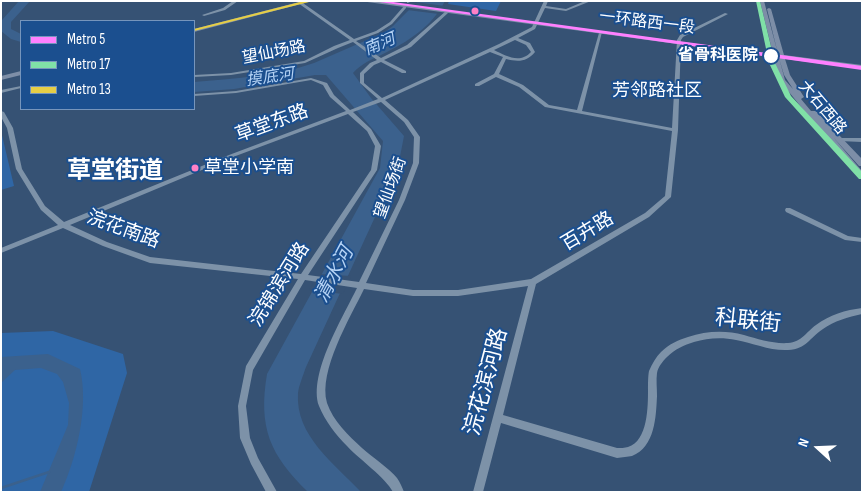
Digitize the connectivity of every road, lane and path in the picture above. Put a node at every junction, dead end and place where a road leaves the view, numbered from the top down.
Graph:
1 (236, 1) edge
2 (310, 1) edge
3 (362, 1) edge
4 (374, 1) edge
5 (387, 1) edge
6 (400, 1) edge
7 (546, 1) edge
8 (589, 1) edge
9 (762, 1) edge
10 (767, 1) edge
11 (301, 2) edge
12 (409, 5) edge
13 (543, 7) junction
14 (444, 11) junction
15 (726, 14) dead end
16 (204, 15) dead end
17 (537, 23) junction
18 (195, 29) edge
19 (601, 33) junction
20 (515, 38) junction
21 (354, 41) junction
22 (679, 42) junction
23 (490, 50) junction
24 (778, 54) junction
25 (505, 57) junction
26 (380, 60) junction
27 (862, 66) edge
28 (20, 72) edge
29 (404, 72) dead end
30 (496, 75) junction
31 (1, 76) edge
32 (195, 76) edge
33 (477, 85) dead end
34 (20, 87) edge
35 (1, 92) edge
36 (195, 95) edge
37 (379, 101) junction
38 (351, 111) junction
39 (1, 112) edge
40 (579, 112) junction
41 (675, 130) junction
42 (841, 140) junction
43 (862, 140) edge
44 (862, 164) edge
45 (862, 176) edge
46 (788, 210) dead end
47 (63, 225) junction
48 (862, 240) edge
49 (1, 251) edge
50 (303, 277) junction
51 (533, 282) junction
52 (363, 285) junction
53 (862, 311) edge
54 (497, 418) junction
55 (393, 481) junction
56 (272, 492) edge
57 (399, 492) edge
58 (404, 492) edge
59 (478, 492) edge

1 - 16 street
2 - 11 main road
3 - 12 main road, 一环路西一段
4 - 12 main road
5 - 12 main road
6 - 12 main road, 一环路西一段
7 - 13 street
8 - 13 street
9 - 24 main road
10 - 24 main road
11 - 18 main road
11 - 21 street
12 - 14 main road, 一环路西一段
12 - 21 street, 望仙场路
13 - 17 street
14 - 17 main road, 一环路西一段
14 - 26 street, 望仙场街
15 - 22 street
17 - 19 main road, 一环路西一段
17 - 20 street, 草堂东路
17 - 22 main road, 一环路西一段
19 - 22 main road, 一环路西一段
19 - 40 street
20 - 23 street, 草堂东路
20 - 25 street
21 - 26 street
21 - 32 street, 望仙场路
22 - 24 main road, 一环路西一段
22 - 41 street, 百卉路
23 - 25 street
23 - 37 street, 草堂东路
24 - 27 main road, 一环路西一段
24 - 42 main road, 大石西路
24 - 45 main road, 大石西路
25 - 30 street
26 - 29 street
26 - 37 street, 望仙场街
28 - 31 main road
30 - 33 street
30 - 40 street
34 - 35 street
36 - 38 street, 浣锦滨河路
37 - 38 street, 草堂东路
37 - 52 street, 望仙场街
38 - 47 street, 草堂东路
38 - 50 street, 浣锦滨河路
39 - 47 street, 浣花南路
40 - 41 street
41 - 51 street, 百卉路
42 - 43 street
42 - 44 main road, 大石西路
46 - 48 street
47 - 49 street, 草堂东路
47 - 50 street, 浣花南路
50 - 52 street, 浣花南路
50 - 56 street, 浣锦滨河路
51 - 52 street, 百卉路
51 - 54 street, 浣花滨河路
52 - 55 street
53 - 54 street, 科联街
54 - 59 street, 浣花滨河路
55 - 57 street
55 - 58 street

